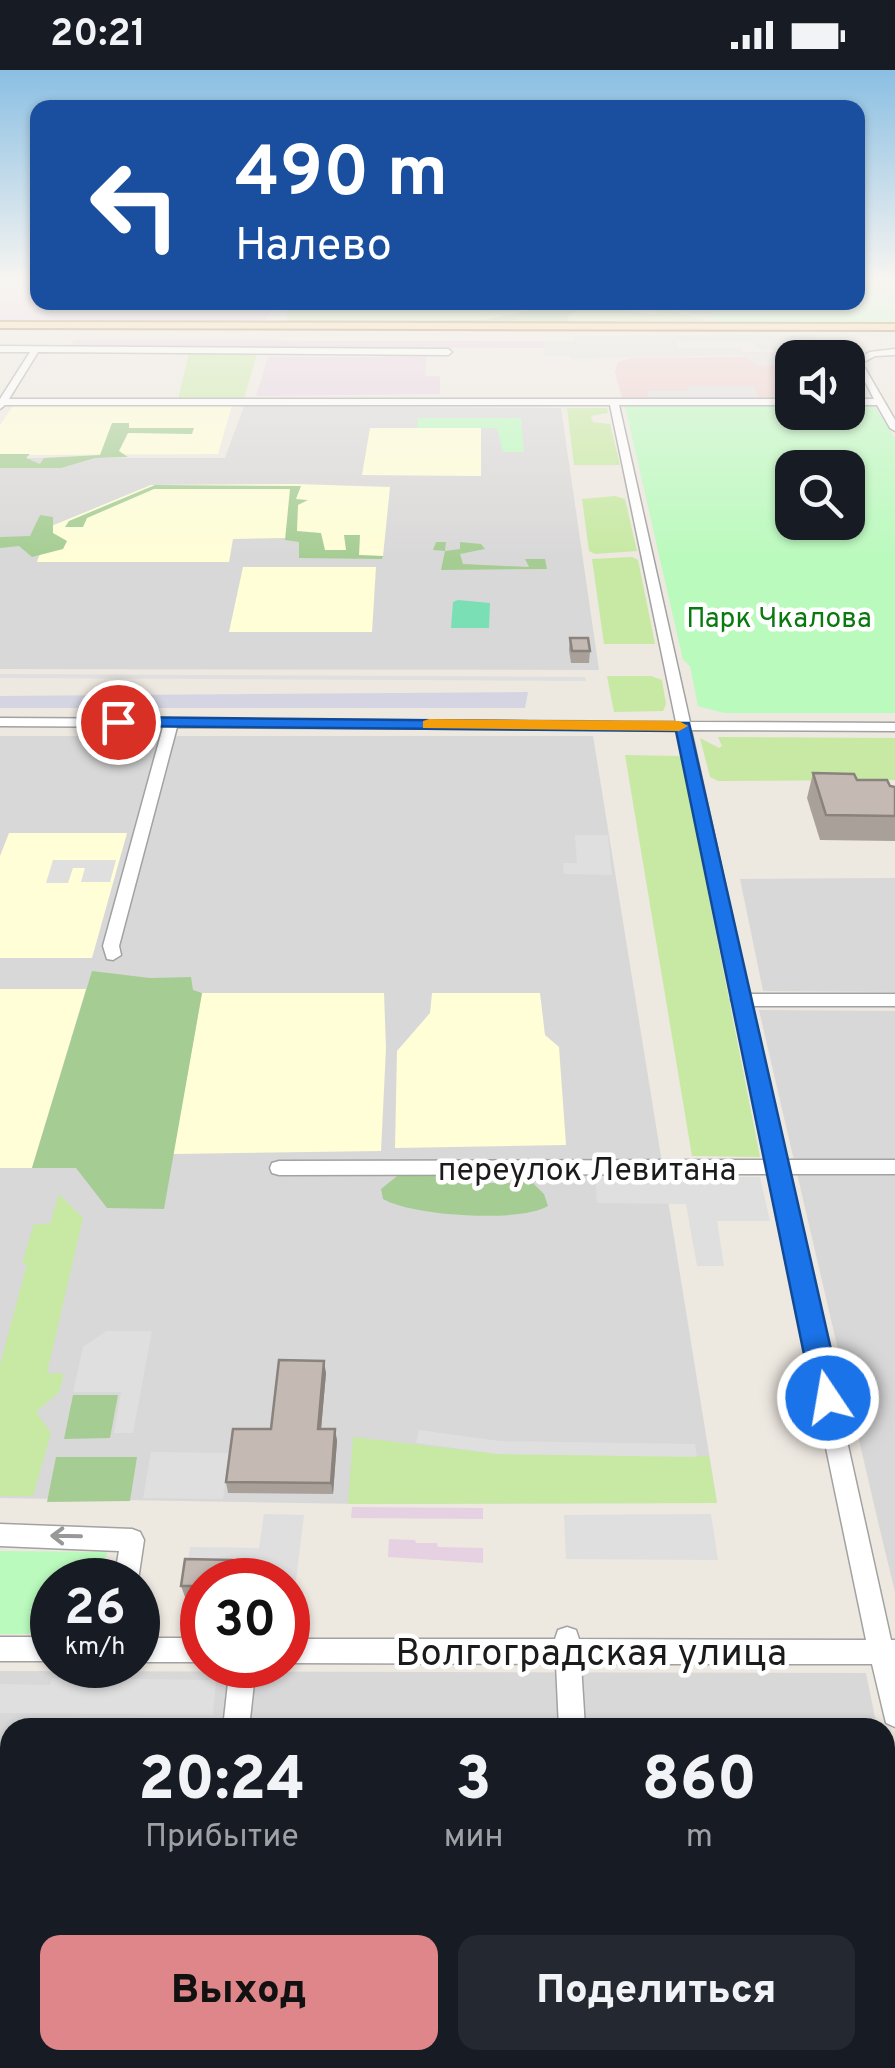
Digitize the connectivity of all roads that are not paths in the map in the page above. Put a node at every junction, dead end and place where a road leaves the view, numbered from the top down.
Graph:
1 (22, 371) edge
2 (865, 376) edge
3 (614, 402) junction
4 (775, 402) edge
5 (865, 402) edge
6 (880, 402) junction
7 (2, 404) edge
8 (895, 428) edge
9 (0, 722) edge
10 (171, 722) junction
11 (683, 726) junction
12 (895, 727) edge
13 (113, 955) dead end
14 (739, 1000) junction
15 (895, 1000) edge
16 (895, 1167) edge
17 (279, 1168) dead end
18 (780, 1170) junction
19 (0, 1535) edge
20 (129, 1558) edge
21 (568, 1646) junction
22 (0, 1649) edge
23 (30, 1649) edge
24 (310, 1651) edge
25 (888, 1652) edge
26 (240, 1688) edge
27 (895, 1714) edge
28 (237, 1718) edge
29 (572, 1718) edge

1 - 7 street
2 - 6 street
3 - 4 street
3 - 7 street
3 - 11 street
5 - 6 street
6 - 8 street
9 - 10 street
10 - 11 street
10 - 13 street
11 - 12 street
11 - 14 street
14 - 15 street
14 - 18 street
16 - 18 street, переулок Левитана
17 - 18 street, переулок Левитана
18 - 25 street
20 -> 19 street
21 - 24 street, Волгоградская улица
21 - 25 street, Волгоградская улица
21 - 29 street
22 - 23 street
25 - 27 street
26 - 28 street

